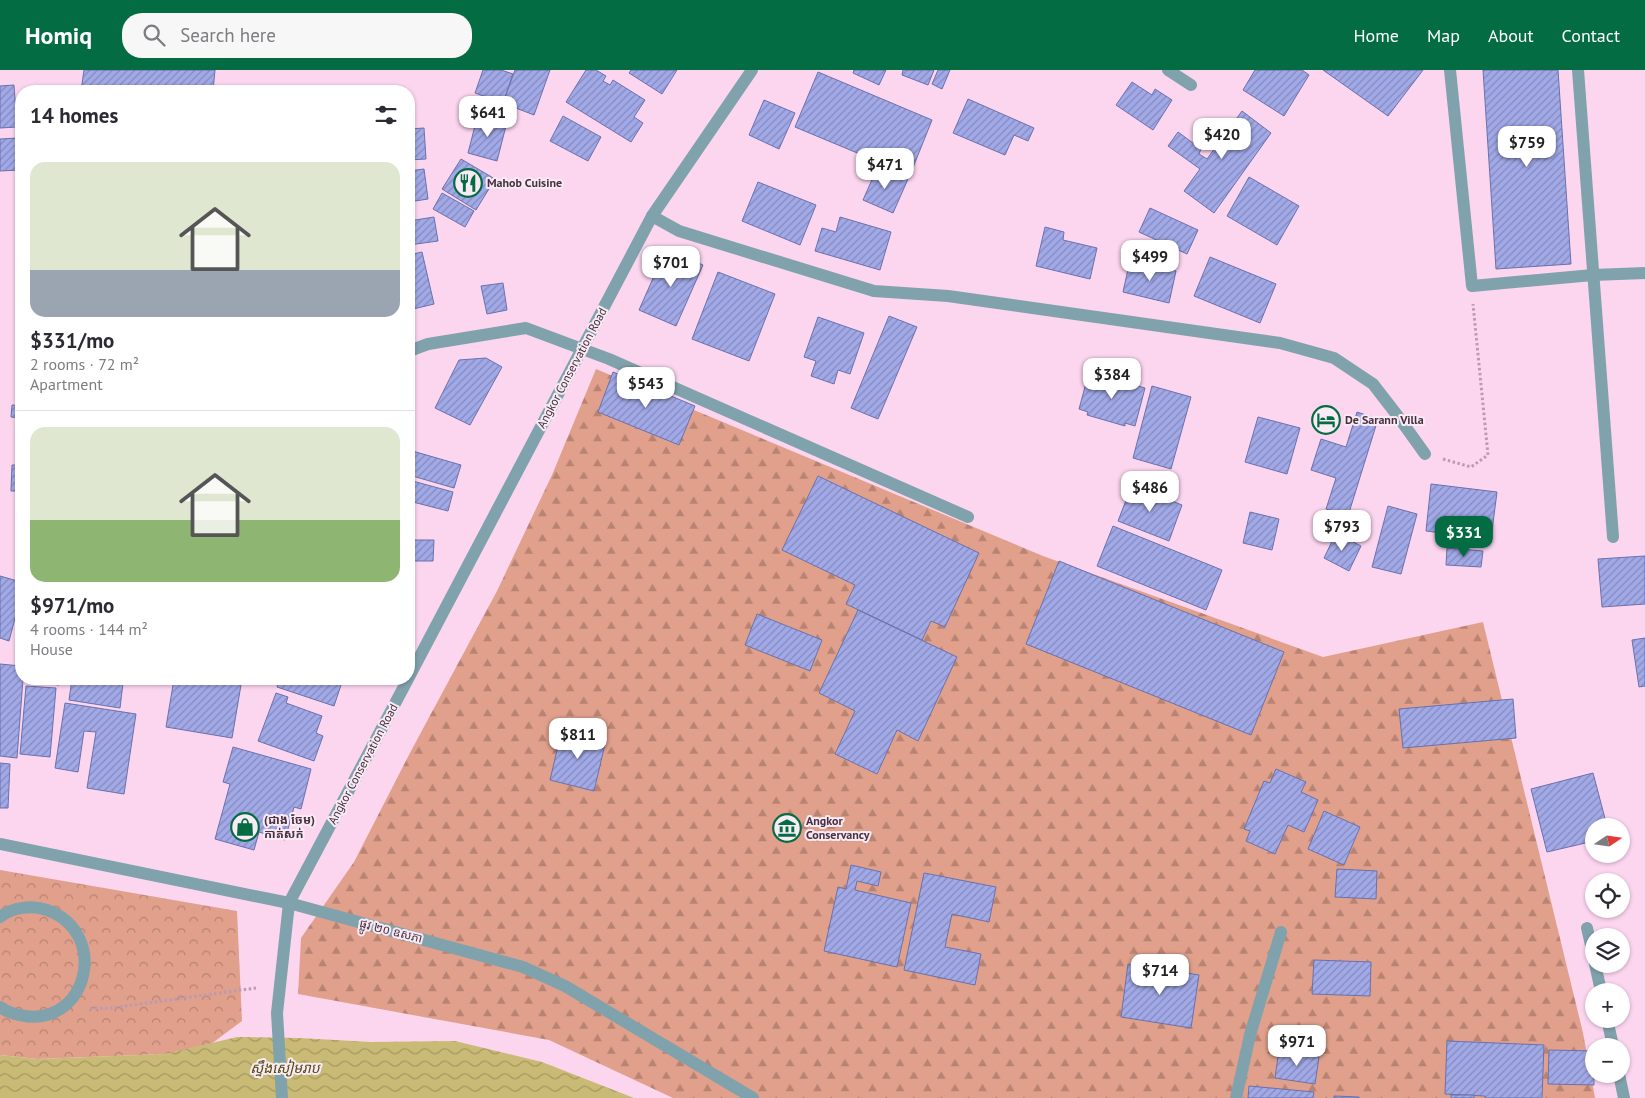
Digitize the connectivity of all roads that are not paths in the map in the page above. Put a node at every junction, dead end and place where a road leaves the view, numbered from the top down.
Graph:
1 (752, 70) edge
2 (1168, 70) edge
3 (1450, 70) edge
4 (1578, 70) edge
5 (1190, 85) dead end
6 (652, 216) junction
7 (1645, 274) edge
8 (1593, 276) junction
9 (582, 348) junction
10 (415, 349) edge
11 (1425, 454) road end
12 (968, 517) dead end
13 (1613, 537) dead end
14 (415, 665) edge
15 (404, 685) edge
16 (0, 844) edge
17 (289, 903) junction
18 (0, 917) edge
19 (1281, 932) dead end
20 (0, 1007) edge
21 (1621, 1083) edge
22 (282, 1098) edge
23 (753, 1098) edge
24 (1236, 1098) edge
25 (1624, 1098) edge

1 - 6 street, Angkor Conservation Road
2 - 5 street
3 - 8 street
4 - 8 street
6 - 9 street, Angkor Conservation Road
6 - 11 street
7 - 8 street
8 - 13 street
9 - 10 street
9 - 12 street
9 - 14 street, Angkor Conservation Road
15 - 17 street, Angkor Conservation Road
16 - 17 street, ផ្លូវ ២០ ឧសភា
17 - 22 street
17 - 23 street, ផ្លូវ ២០ ឧសភា
18 - 20 street
19 - 24 street
21 - 25 street

